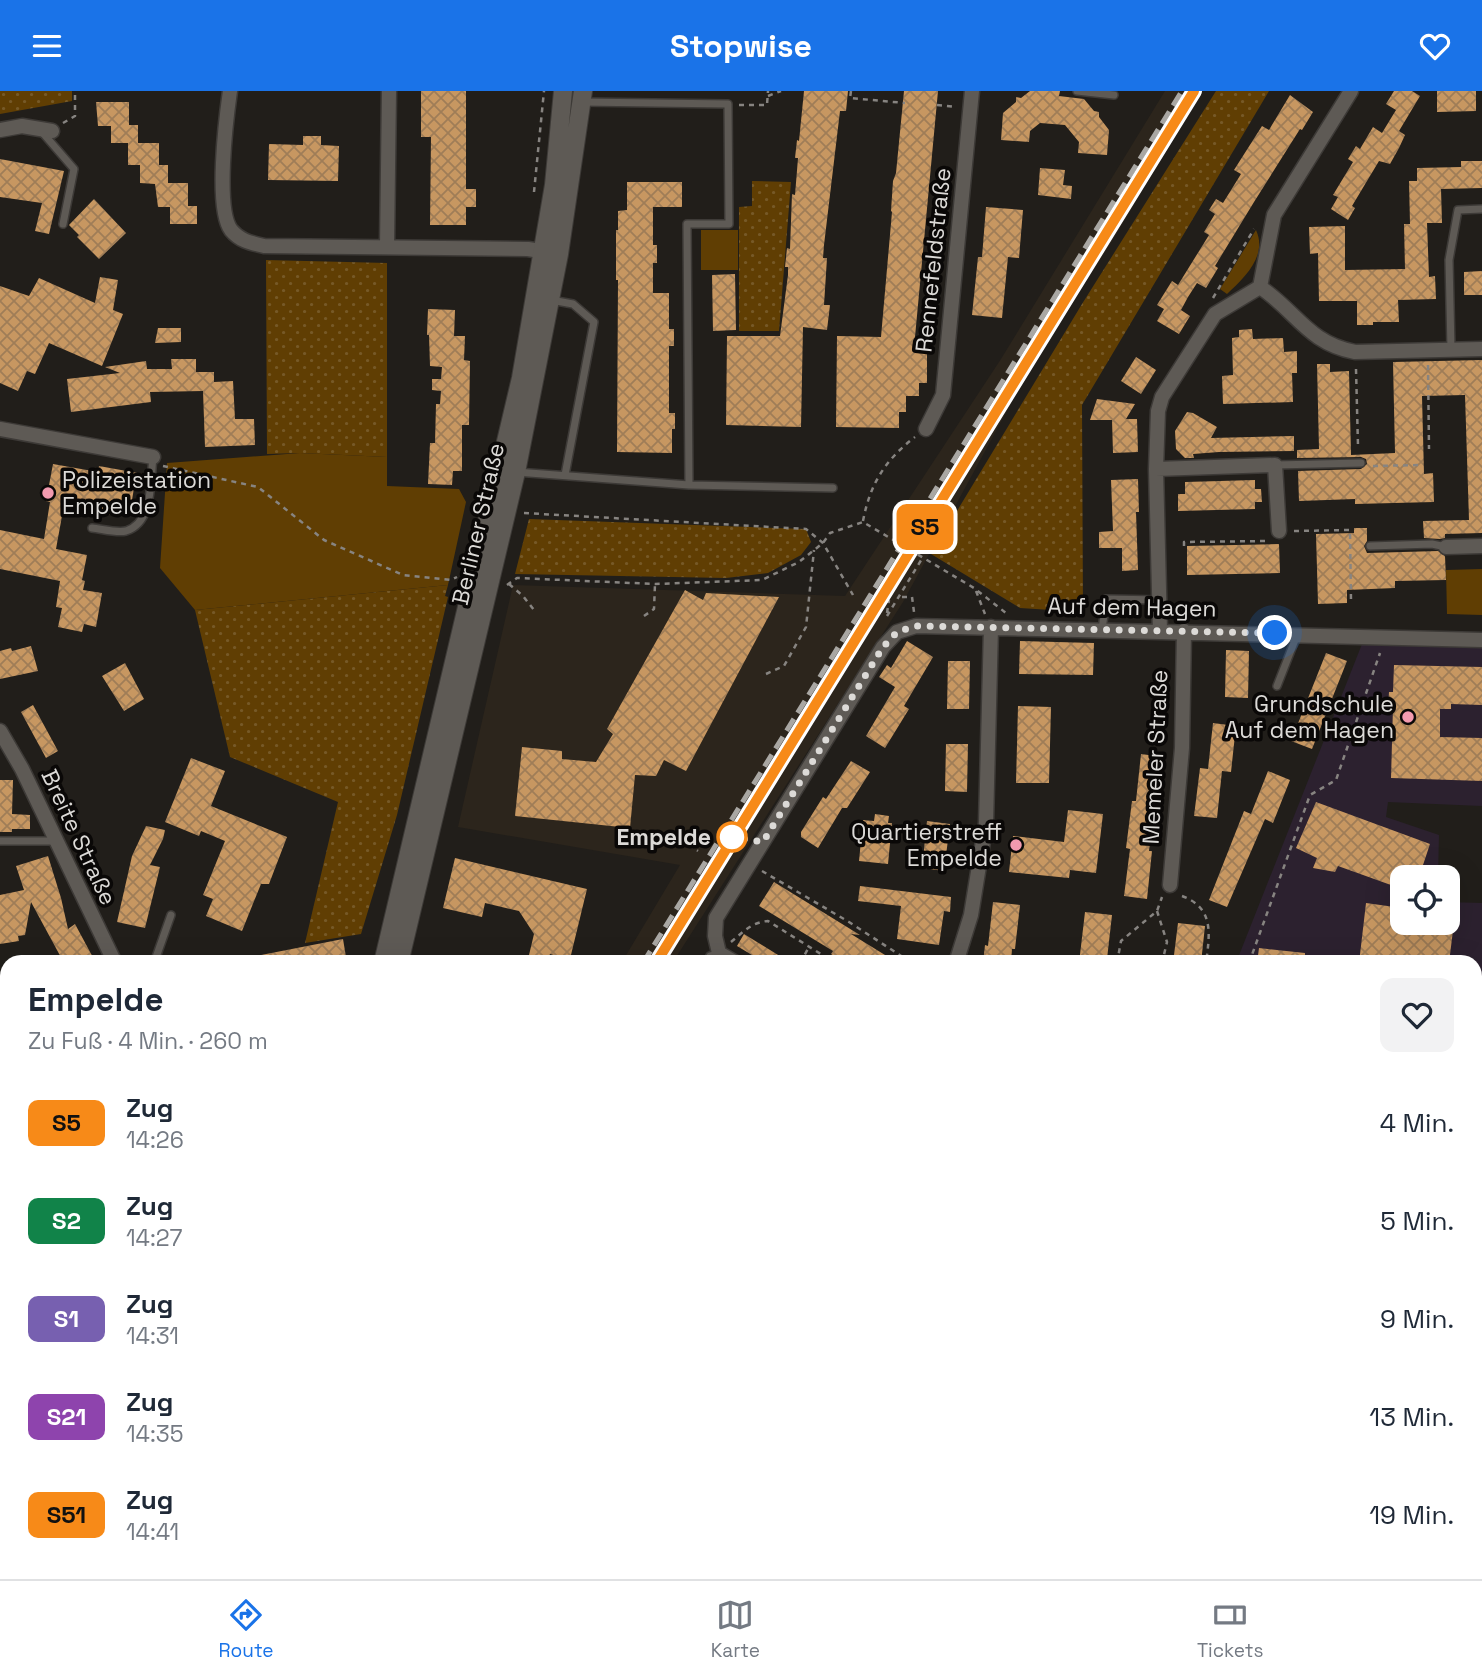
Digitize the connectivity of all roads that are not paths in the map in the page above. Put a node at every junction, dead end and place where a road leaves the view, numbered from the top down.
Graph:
1 (230, 91) edge
2 (389, 91) edge
3 (972, 91) edge
4 (1077, 91) edge
5 (1351, 91) edge
6 (1114, 95) dead end
7 (563, 96) edge
8 (582, 97) edge
9 (0, 130) edge
10 (46, 130) joint
11 (1482, 209) edge
12 (63, 224) dead end
13 (387, 246) junction
14 (551, 252) junction
15 (1260, 287) junction
16 (543, 299) junction
17 (1451, 349) junction
18 (1482, 349) edge
19 (0, 429) edge
20 (926, 429) road end
21 (153, 457) joint
22 (1361, 463) road end
23 (1275, 465) junction
24 (1156, 469) junction
25 (508, 471) junction
26 (565, 475) junction
27 (689, 485) junction
28 (834, 488) dead end
29 (92, 528) dead end
30 (1279, 531) road end
31 (1370, 546) dead end
32 (1482, 546) edge
33 (1446, 547) joint
34 (482, 581) junction
35 (1159, 600) junction
36 (991, 627) junction
37 (1102, 630) junction
38 (1160, 631) junction
39 (1184, 631) junction
40 (1297, 634) junction
41 (1482, 640) edge
42 (1277, 686) dead end
43 (0, 731) edge
44 (0, 841) edge
45 (57, 841) junction
46 (1169, 888) road end
47 (170, 915) dead end
48 (719, 953) junction
49 (110, 955) edge
50 (157, 955) edge
51 (385, 955) edge
52 (401, 955) edge
53 (713, 955) edge
54 (722, 955) edge
55 (958, 955) edge

1 - 13 street
2 - 13 street
3 - 20 street, Rennefeldstraße
4 - 6 lane
5 - 15 street
7 - 8 lane
7 - 14 street, Berliner Straße
8 - 14 street, Berliner Straße
8 - 27 lane
9 - 10 street
10 - 12 lane
11 - 17 lane
13 - 14 street
14 - 16 street, Berliner Straße
15 - 17 street
15 - 24 street
16 - 25 street, Berliner Straße
16 - 26 lane
17 - 18 street
19 - 21 street
21 - 29 lane
22 - 23 lane
23 - 24 street
23 - 30 street
24 - 35 street
25 - 26 lane
25 - 34 street, Berliner Straße
26 - 27 lane
27 - 28 lane
31 - 33 lane
32 - 33 street
34 - 51 street, Berliner Straße
34 - 52 street, Berliner Straße
35 - 37 lane
35 - 38 street
36 - 37 street, Auf dem Hagen
36 - 48 street, Auf dem Hagen
36 - 55 street
37 - 38 street, Auf dem Hagen
38 - 39 street, Auf dem Hagen
39 - 40 street, Auf dem Hagen
39 - 46 street, Memeler Straße
40 - 41 street, Auf dem Hagen
40 - 42 lane
43 - 45 street, Breite Straße
44 - 45 lane
45 - 49 street, Breite Straße
47 - 50 lane
48 - 53 lane
48 - 54 street

